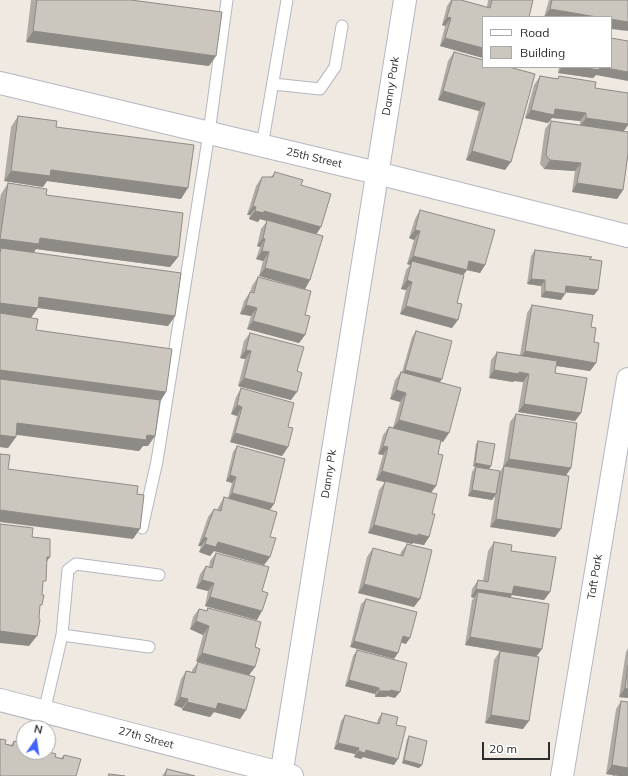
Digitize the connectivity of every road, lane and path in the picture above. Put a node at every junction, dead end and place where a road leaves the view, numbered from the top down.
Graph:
1 (226, 0) edge
2 (287, 0) edge
3 (405, 0) edge
4 (342, 26) dead end
5 (0, 83) edge
6 (272, 84) junction
7 (209, 133) junction
8 (262, 146) junction
9 (377, 173) junction
10 (628, 236) edge
11 (628, 379) edge
12 (142, 528) edge
13 (158, 575) dead end
14 (62, 635) junction
15 (149, 647) dead end
16 (0, 700) edge
17 (44, 712) junction
18 (285, 775) edge
19 (562, 776) edge

1 - 7 lane
2 - 6 lane
3 - 9 street, Danny Park
4 - 6 lane
5 - 7 street, 25th Street
6 - 8 lane
7 - 8 street, 25th Street
7 - 12 lane
8 - 9 street, 25th Street
9 - 10 street, 25th Street
9 - 18 street, Danny Pk
11 - 19 street, Taft Park
13 - 14 lane
14 - 15 lane
14 - 17 lane
16 - 17 street, 27th Street
17 - 18 street, 27th Street

